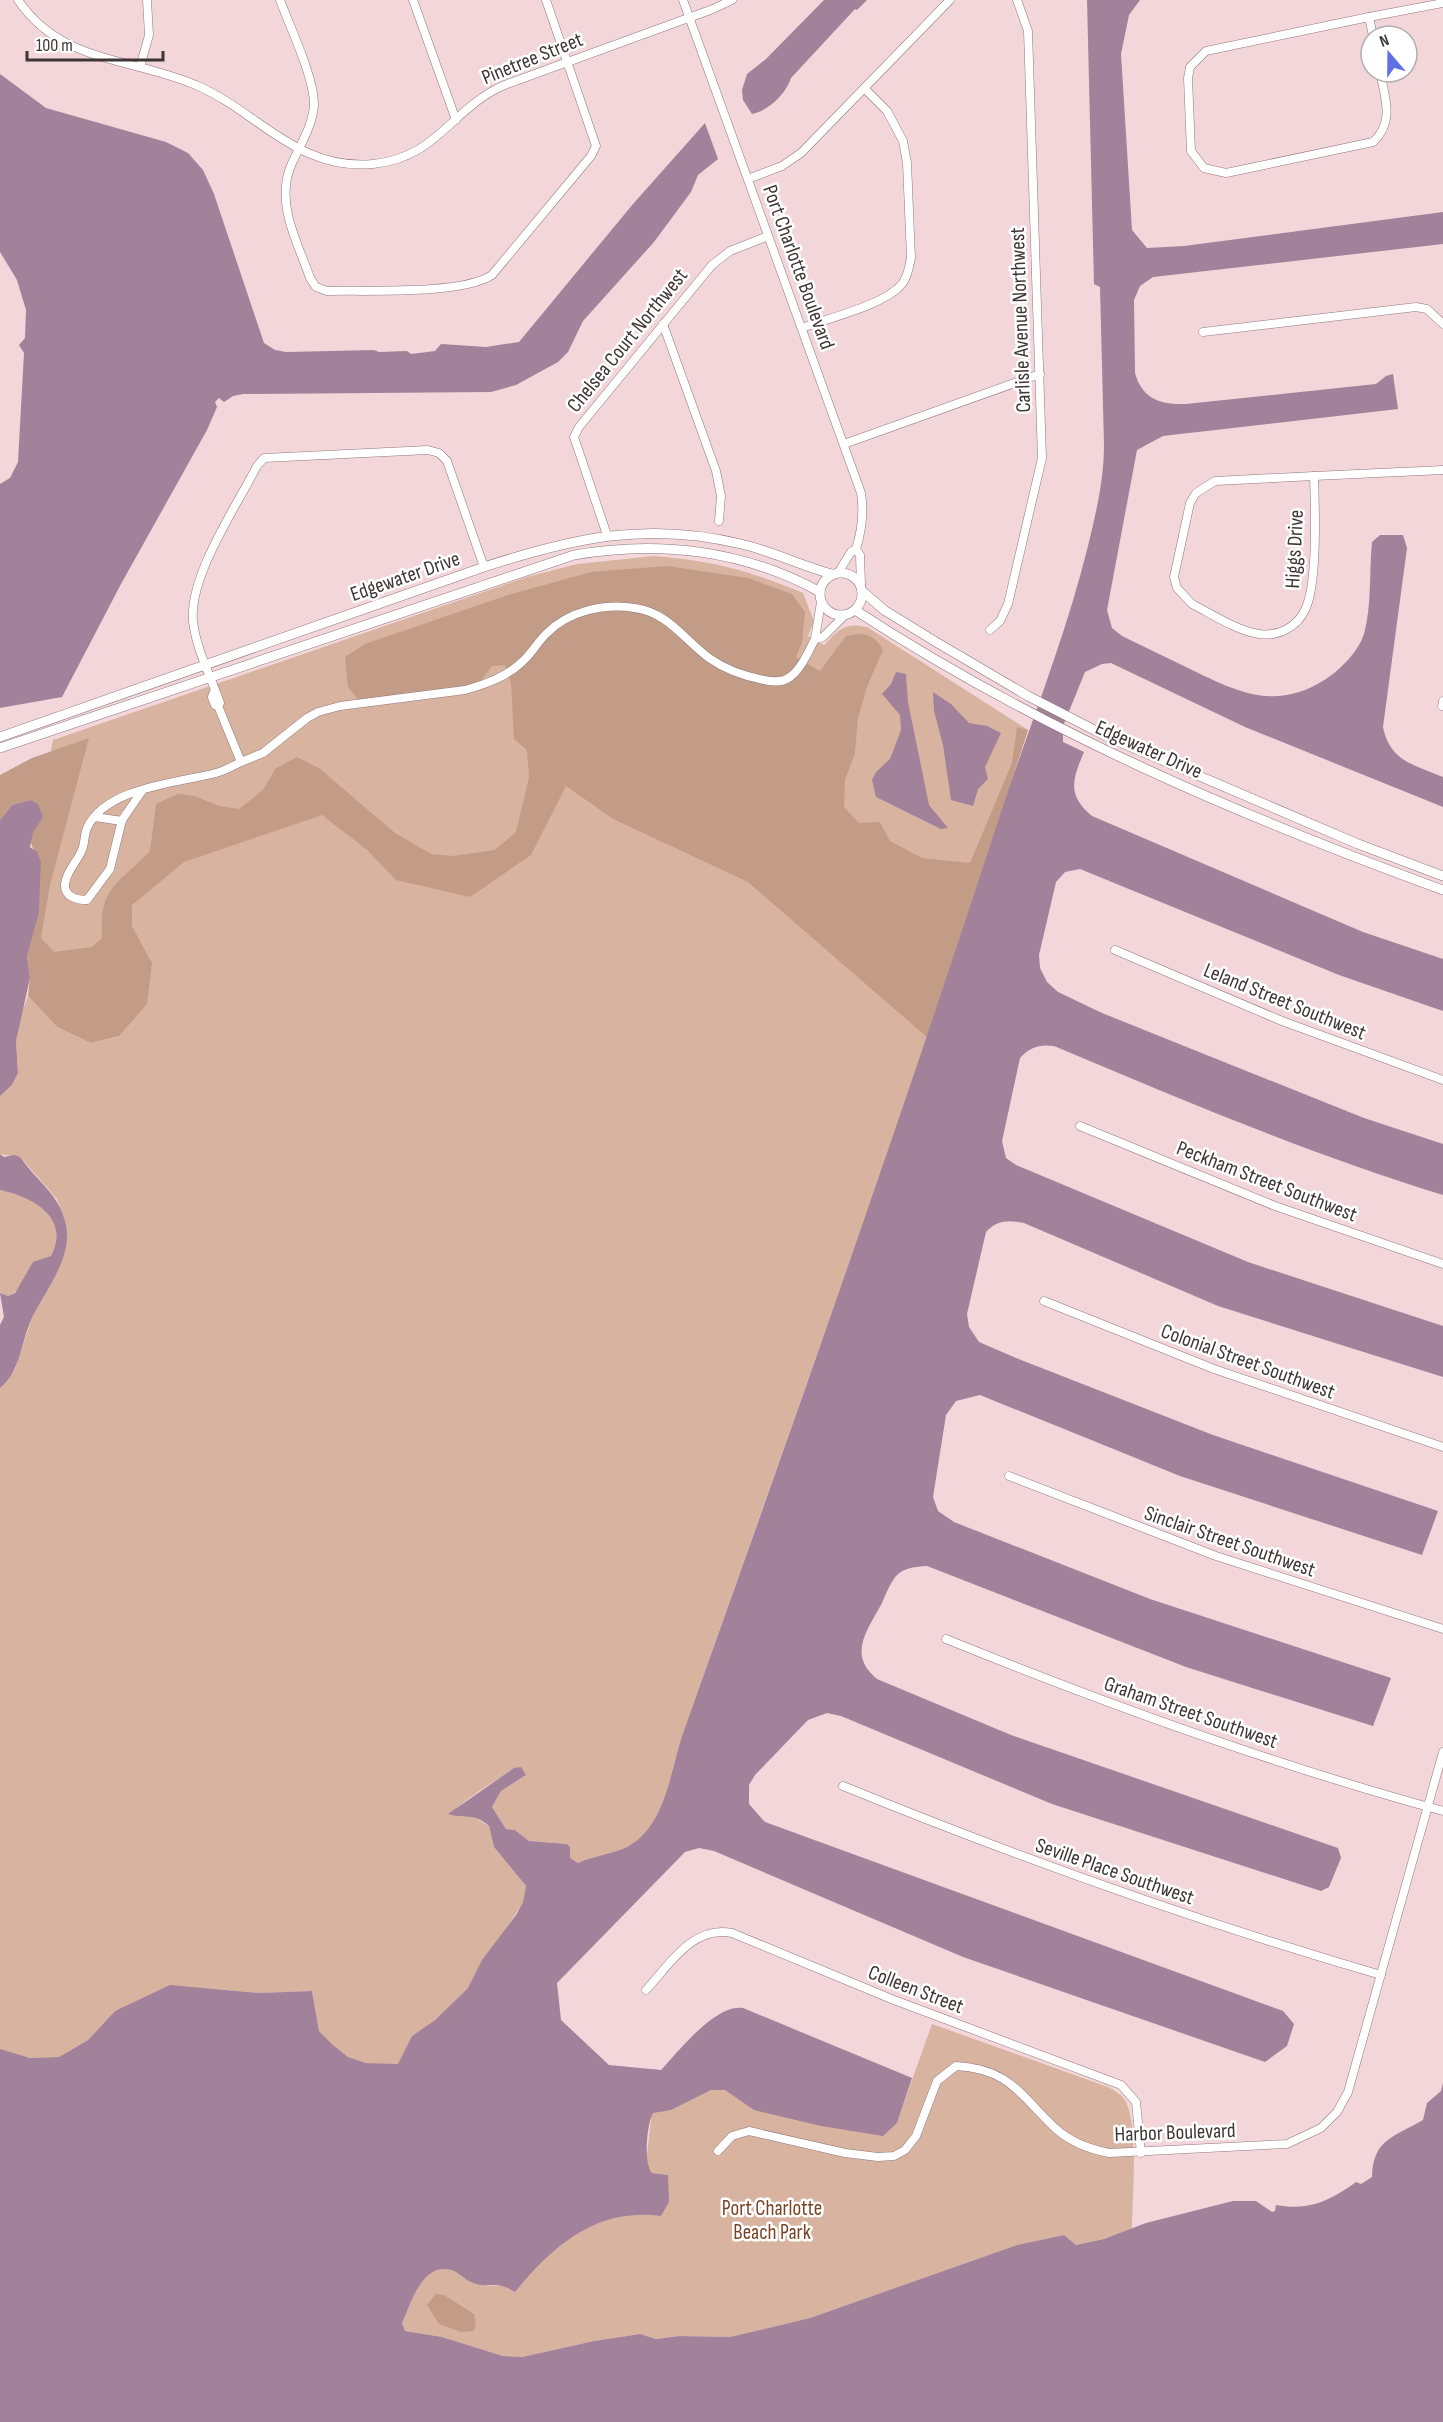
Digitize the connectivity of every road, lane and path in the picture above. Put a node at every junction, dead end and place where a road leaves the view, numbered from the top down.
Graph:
1 (18, 0) edge
2 (147, 0) edge
3 (280, 0) edge
4 (413, 0) edge
5 (546, 0) edge
6 (683, 0) edge
7 (732, 0) edge
8 (950, 0) edge
9 (1017, 0) edge
10 (1443, 3) edge
11 (1369, 17) junction
12 (689, 18) junction
13 (1370, 24) edge
14 (568, 62) junction
15 (140, 67) junction
16 (1382, 84) edge
17 (864, 88) junction
18 (456, 120) junction
19 (299, 149) junction
20 (748, 179) junction
21 (768, 236) junction
22 (663, 324) junction
23 (1443, 324) edge
24 (802, 328) junction
25 (1203, 332) dead end
26 (1040, 374) junction
27 (844, 444) junction
28 (1443, 470) edge
29 (1314, 476) junction
30 (719, 521) dead end
31 (607, 535) junction
32 (856, 549) junction
33 (484, 567) junction
34 (835, 574) junction
35 (862, 588) junction
36 (820, 592) junction
37 (821, 602) junction
38 (855, 610) junction
39 (844, 616) junction
40 (990, 630) dead end
41 (815, 639) junction
42 (205, 664) junction
43 (210, 677) junction
44 (0, 737) edge
45 (0, 748) edge
46 (241, 762) junction
47 (142, 791) junction
48 (95, 817) junction
49 (122, 821) junction
50 (1443, 876) edge
51 (1443, 891) edge
52 (1115, 950) dead end
53 (1443, 1080) edge
54 (1080, 1126) dead end
55 (1443, 1264) edge
56 (1044, 1301) dead end
57 (1443, 1447) edge
58 (1009, 1476) dead end
59 (1443, 1629) edge
60 (946, 1639) dead end
61 (1443, 1752) edge
62 (843, 1786) dead end
63 (1428, 1807) junction
64 (1443, 1811) edge
65 (1381, 1975) junction
66 (646, 1990) dead end
67 (718, 2151) dead end
68 (1141, 2153) junction

1 - 15 street, Pinetree Street
2 - 15 street
3 - 19 street
4 - 18 street
5 - 14 street
6 - 12 street, Port Charlotte Boulevard
7 - 12 street, Pinetree Street
8 - 17 street
9 - 26 street, Carlisle Avenue Northwest
10 - 11 street
11 - 13 street
11 - 16 street
12 - 14 street, Pinetree Street
12 - 20 street, Port Charlotte Boulevard
14 - 18 street, Pinetree Street
14 - 19 street
15 - 19 street, Pinetree Street
17 - 20 street
17 - 24 street
18 - 19 street, Pinetree Street
20 - 21 street, Port Charlotte Boulevard
21 - 22 street, Chelsea Court Northwest
21 - 24 street, Port Charlotte Boulevard
22 - 30 street
22 - 31 street, Chelsea Court Northwest
23 - 25 street
24 - 27 street, Port Charlotte Boulevard
26 - 27 street
26 - 40 street, Carlisle Avenue Northwest
27 - 32 street, Port Charlotte Boulevard
28 - 29 street, Higgs Drive
29 - 29 street, Higgs Drive
31 - 33 street, Edgewater Drive
31 - 34 street, Edgewater Drive
32 - 34 street, Port Charlotte Boulevard
32 - 35 street, Port Charlotte Boulevard
33 - 42 street, Edgewater Drive
33 - 42 street
34 - 35 street
34 - 36 street
35 - 38 street
35 - 50 street, Edgewater Drive
36 - 37 street
36 - 43 street, Edgewater Drive
37 - 39 street
37 - 41 street
38 - 39 street
38 - 51 street, Edgewater Drive
39 - 41 street
41 - 46 street
42 - 43 street
42 - 44 street, Edgewater Drive
43 - 45 street, Edgewater Drive
43 - 46 street
46 - 47 street
47 - 48 street
47 - 49 street
48 - 49 street
48 - 49 street
52 - 53 street, Leland Street Southwest
54 - 55 street, Peckham Street Southwest
56 - 57 street, Colonial Street Southwest
58 - 59 street, Sinclair Street Southwest
60 - 63 street, Graham Street Southwest
61 - 63 street, Harbor Boulevard
62 - 65 street, Seville Place Southwest
63 - 64 street, Graham Street Southwest
63 - 65 street, Harbor Boulevard
65 - 68 street, Harbor Boulevard
66 - 68 street, Colleen Street
67 - 68 street, Harbor Boulevard

